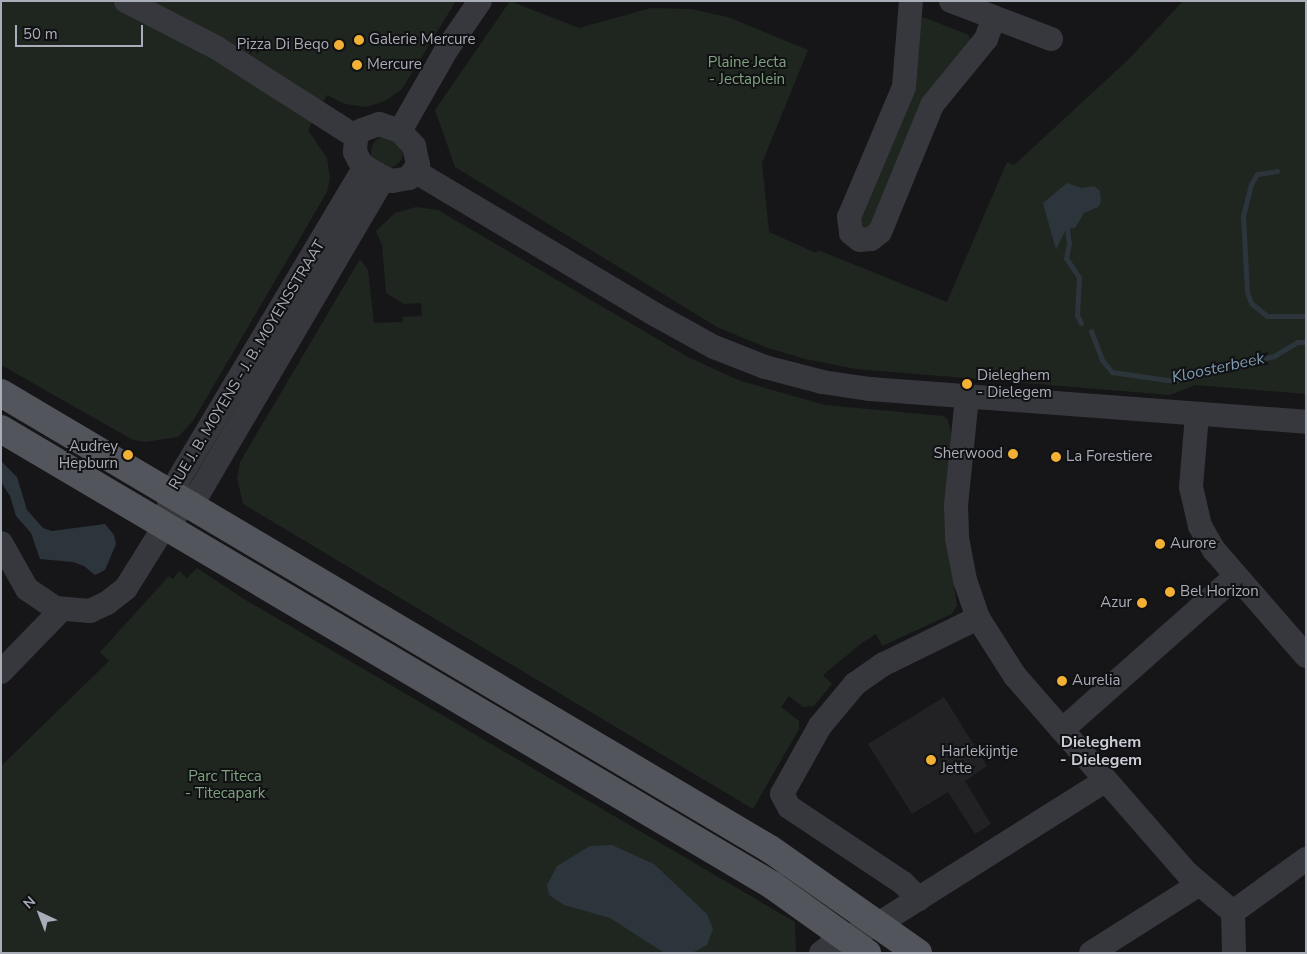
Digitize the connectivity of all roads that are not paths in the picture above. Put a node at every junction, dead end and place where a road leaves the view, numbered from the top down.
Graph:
1 (126, 1) edge
2 (480, 1) edge
3 (911, 1) edge
4 (951, 1) edge
5 (991, 9) edge
6 (1052, 39) dead end
7 (400, 131) junction
8 (356, 137) junction
9 (416, 172) junction
10 (374, 173) junction
11 (1, 393) edge
12 (967, 397) junction
13 (1197, 415) junction
14 (1306, 422) edge
15 (1, 429) edge
16 (181, 497) junction
17 (166, 524) junction
18 (1, 542) edge
19 (1236, 576) junction
20 (61, 610) junction
21 (978, 618) junction
22 (1306, 656) edge
23 (1, 672) edge
24 (1062, 730) junction
25 (1106, 780) junction
26 (1306, 859) edge
27 (1198, 884) junction
28 (919, 899) junction
29 (1232, 912) junction
30 (880, 923) junction
31 (857, 945) edge
32 (821, 953) edge
33 (918, 953) edge
34 (1091, 953) edge
35 (1234, 953) edge

1 - 8 street
2 - 7 street
3 - 5 street
4 - 5 street
5 - 6 street
7 - 8 street
7 - 9 street
8 - 10 street
9 - 10 street
9 - 12 street
10 - 16 street, RUE J. B. MOYENS - J. B. MOYENSSTRAAT
11 - 16 main road
12 - 13 street
12 - 21 street
13 - 14 street
13 - 19 street
15 - 17 main road
16 - 17 street, RUE J. B. MOYENS - J. B. MOYENSSTRAAT
16 - 30 main road
17 - 20 street, RUE J. B. MOYENS - J. B. MOYENSSTRAAT
17 - 31 main road
18 - 20 street
19 - 22 street
19 - 24 street
20 - 23 street
21 - 24 street
21 - 28 street
24 - 25 street
25 - 27 street
25 - 28 street
26 - 29 street
27 - 29 street
27 - 34 street
28 - 30 street
29 - 35 street
30 - 31 street
30 - 33 main road
31 - 32 street

